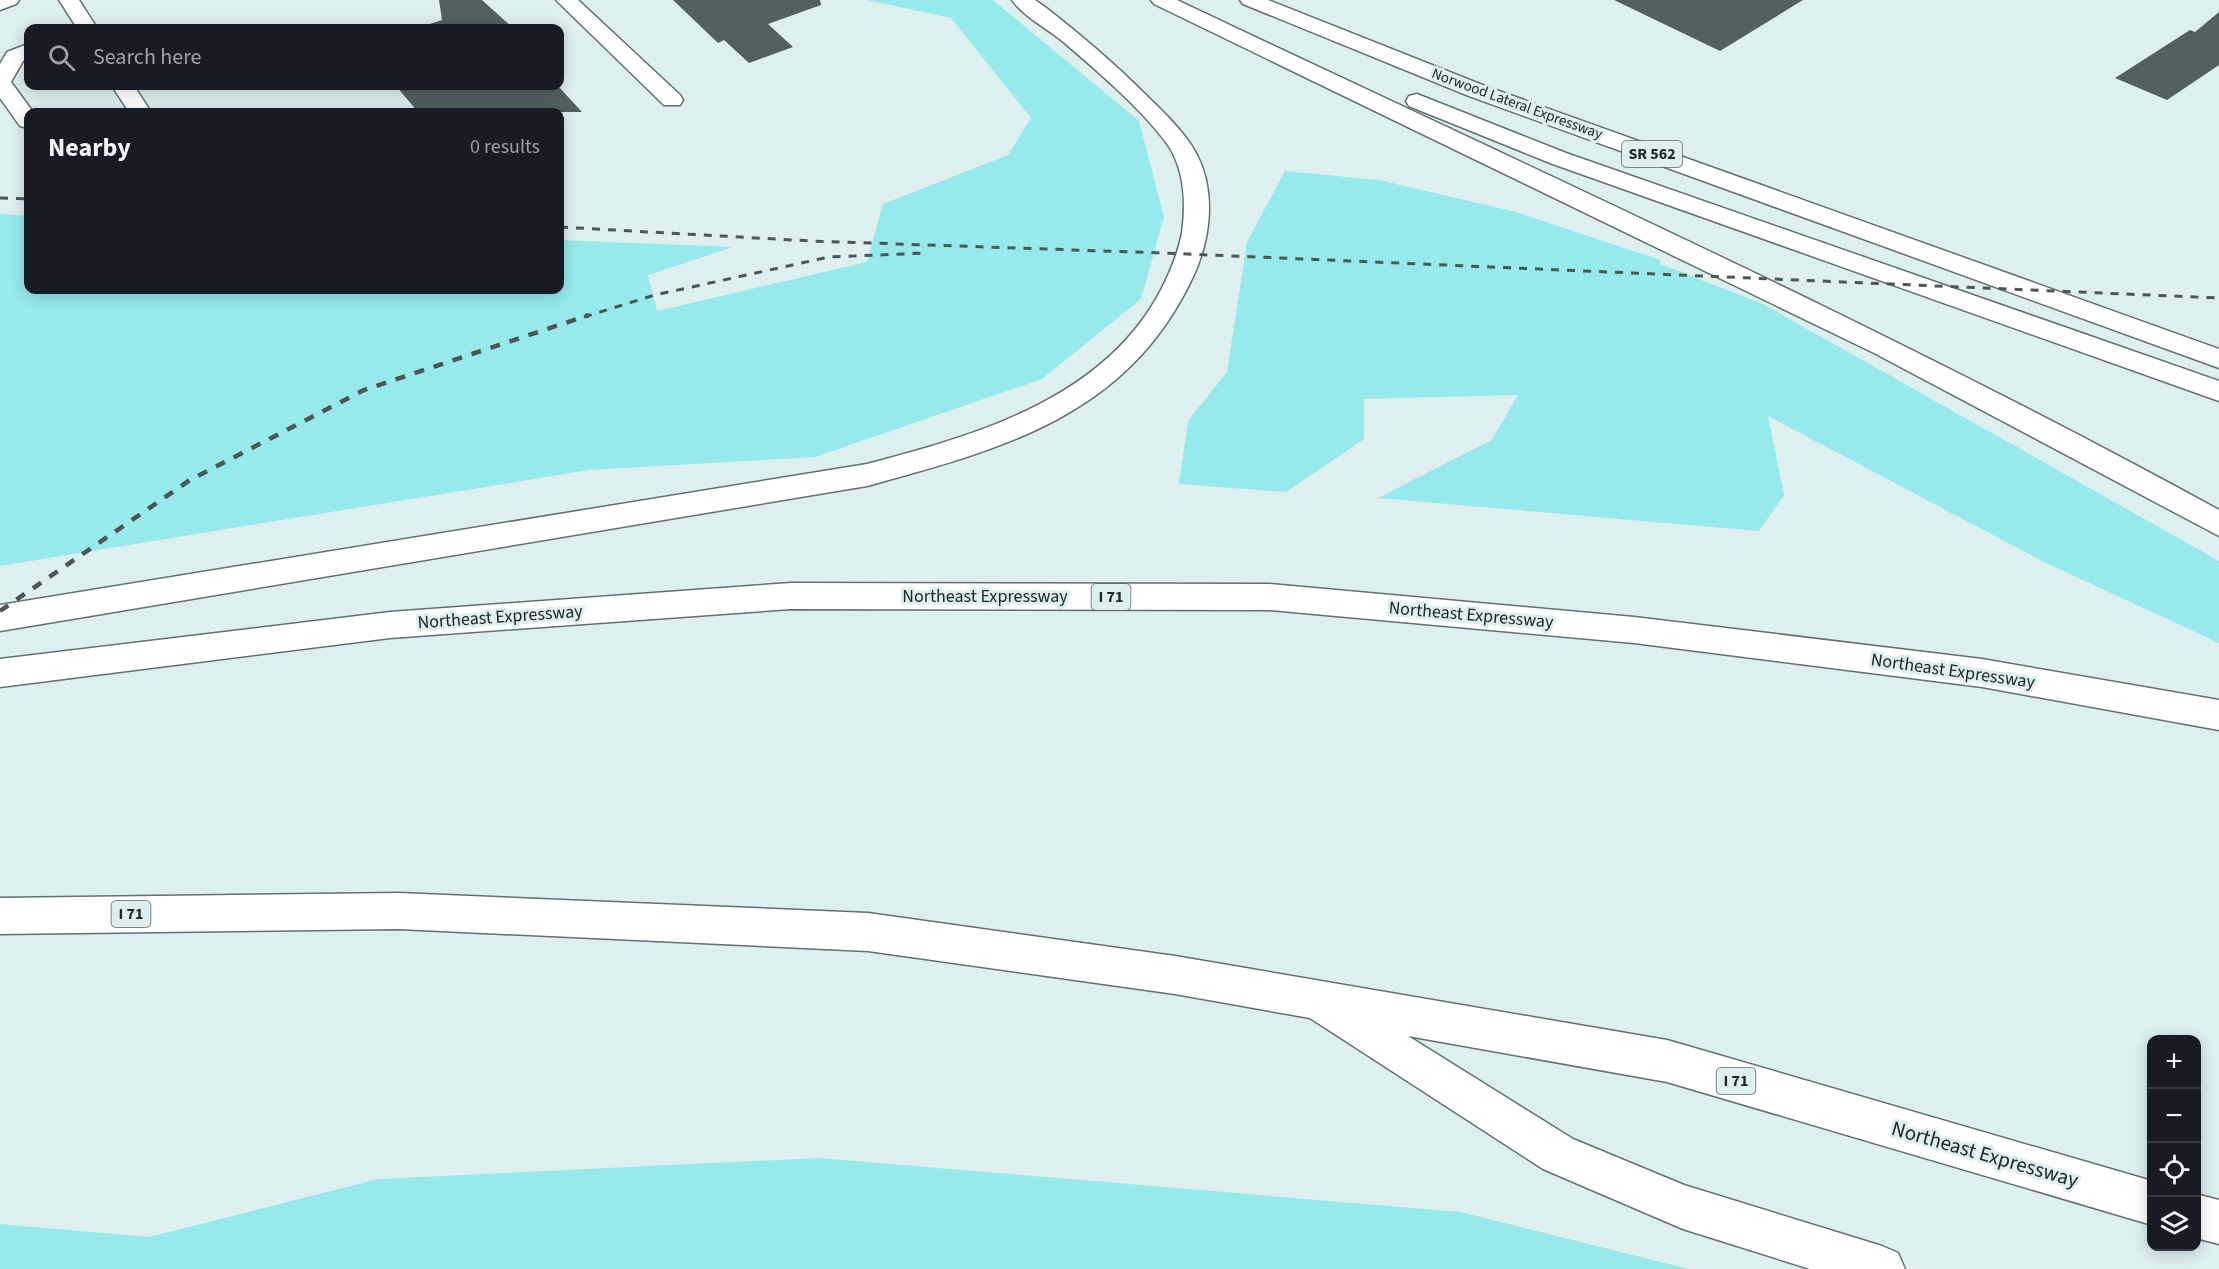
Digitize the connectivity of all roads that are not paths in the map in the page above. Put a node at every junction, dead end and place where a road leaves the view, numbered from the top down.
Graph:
1 (9, 0) edge
2 (69, 0) edge
3 (566, 0) edge
4 (1022, 0) edge
5 (1250, 0) edge
6 (1167, 3) edge
7 (0, 4) edge
8 (78, 24) edge
9 (24, 52) edge
10 (0, 82) edge
11 (126, 90) edge
12 (672, 100) dead end
13 (137, 108) edge
14 (24, 115) edge
15 (2056, 301) junction
16 (2219, 341) edge
17 (2219, 359) edge
18 (2219, 391) edge
19 (2219, 524) edge
20 (0, 618) edge
21 (0, 673) edge
22 (2219, 714) edge
23 (0, 916) edge
24 (1311, 998) junction
25 (2147, 1202) edge
26 (2201, 1217) edge
27 (2219, 1222) edge
28 (1882, 1269) edge

1 - 7 main road
2 - 8 main road
3 - 12 main road
4 - 20 main road
5 - 15 main road, Norwood Lateral Expressway / SR 562
6 - 18 main road
6 - 19 main road
9 - 10 main road
10 - 14 main road
11 - 13 main road
15 - 16 main road
15 - 17 main road
21 - 22 main road, Northeast Expressway / I 71
23 - 24 main road, Northeast Expressway / I 71
24 - 25 main road, Northeast Expressway / I 71
24 - 28 main road
26 - 27 main road

